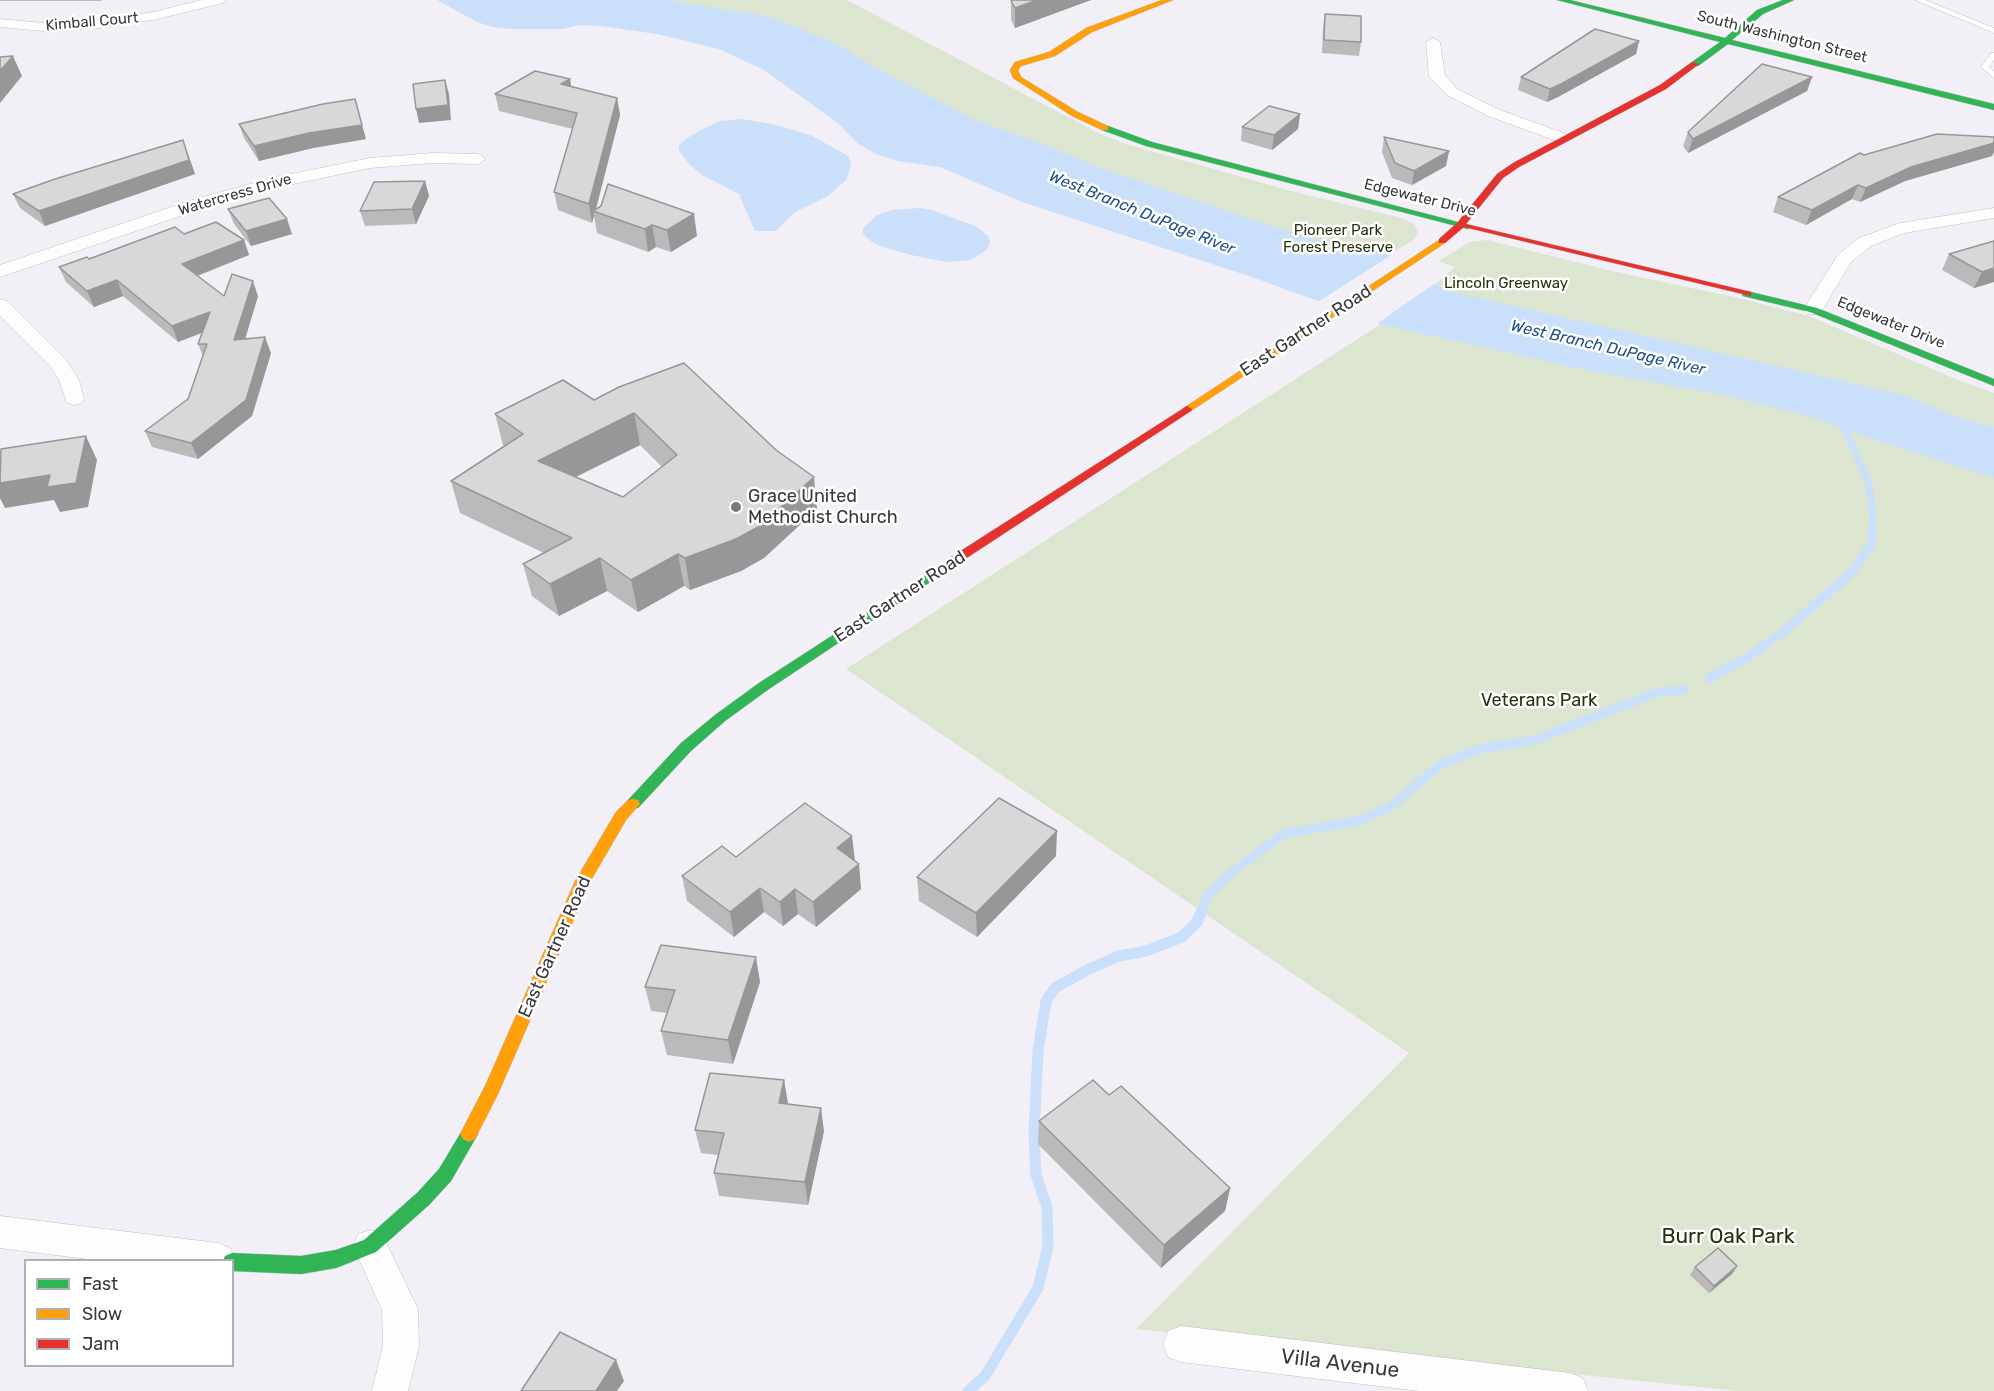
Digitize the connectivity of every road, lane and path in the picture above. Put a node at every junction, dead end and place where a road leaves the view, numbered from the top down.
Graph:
1 (218, 0) edge
2 (1169, 0) edge
3 (1561, 0) edge
4 (1790, 0) edge
5 (1918, 0) edge
6 (0, 23) edge
7 (1994, 31) edge
8 (1727, 41) junction
9 (1433, 42) dead end
10 (1994, 55) edge
11 (1994, 76) edge
12 (1994, 107) edge
13 (1563, 138) junction
14 (478, 159) dead end
15 (1994, 213) edge
16 (1460, 225) junction
17 (0, 271) edge
18 (0, 305) edge
19 (1813, 310) junction
20 (1994, 383) edge
21 (74, 399) dead end
22 (0, 1232) edge
23 (370, 1246) junction
24 (210, 1259) edge
25 (234, 1262) edge
26 (1181, 1344) dead end
27 (1434, 1383) edge
28 (390, 1391) edge
29 (1570, 1391) edge

1 - 6 street, Kimball Court
2 - 16 street, Edgewater Drive
3 - 8 street, South Washington Street
4 - 8 street, East Gartner Road
5 - 7 lane
8 - 12 street, South Washington Street
8 - 13 street, East Gartner Road
9 - 13 street
10 - 11 lane
13 - 16 street, East Gartner Road
14 - 17 street, Watercress Drive
15 - 19 street
16 - 19 street, Edgewater Drive
16 - 23 street, East Gartner Road
18 - 21 street
19 - 20 street, Edgewater Drive
22 - 24 street
23 - 25 street, East Gartner Road
23 - 28 street
26 - 27 street, Villa Avenue
27 - 29 street, Villa Avenue

